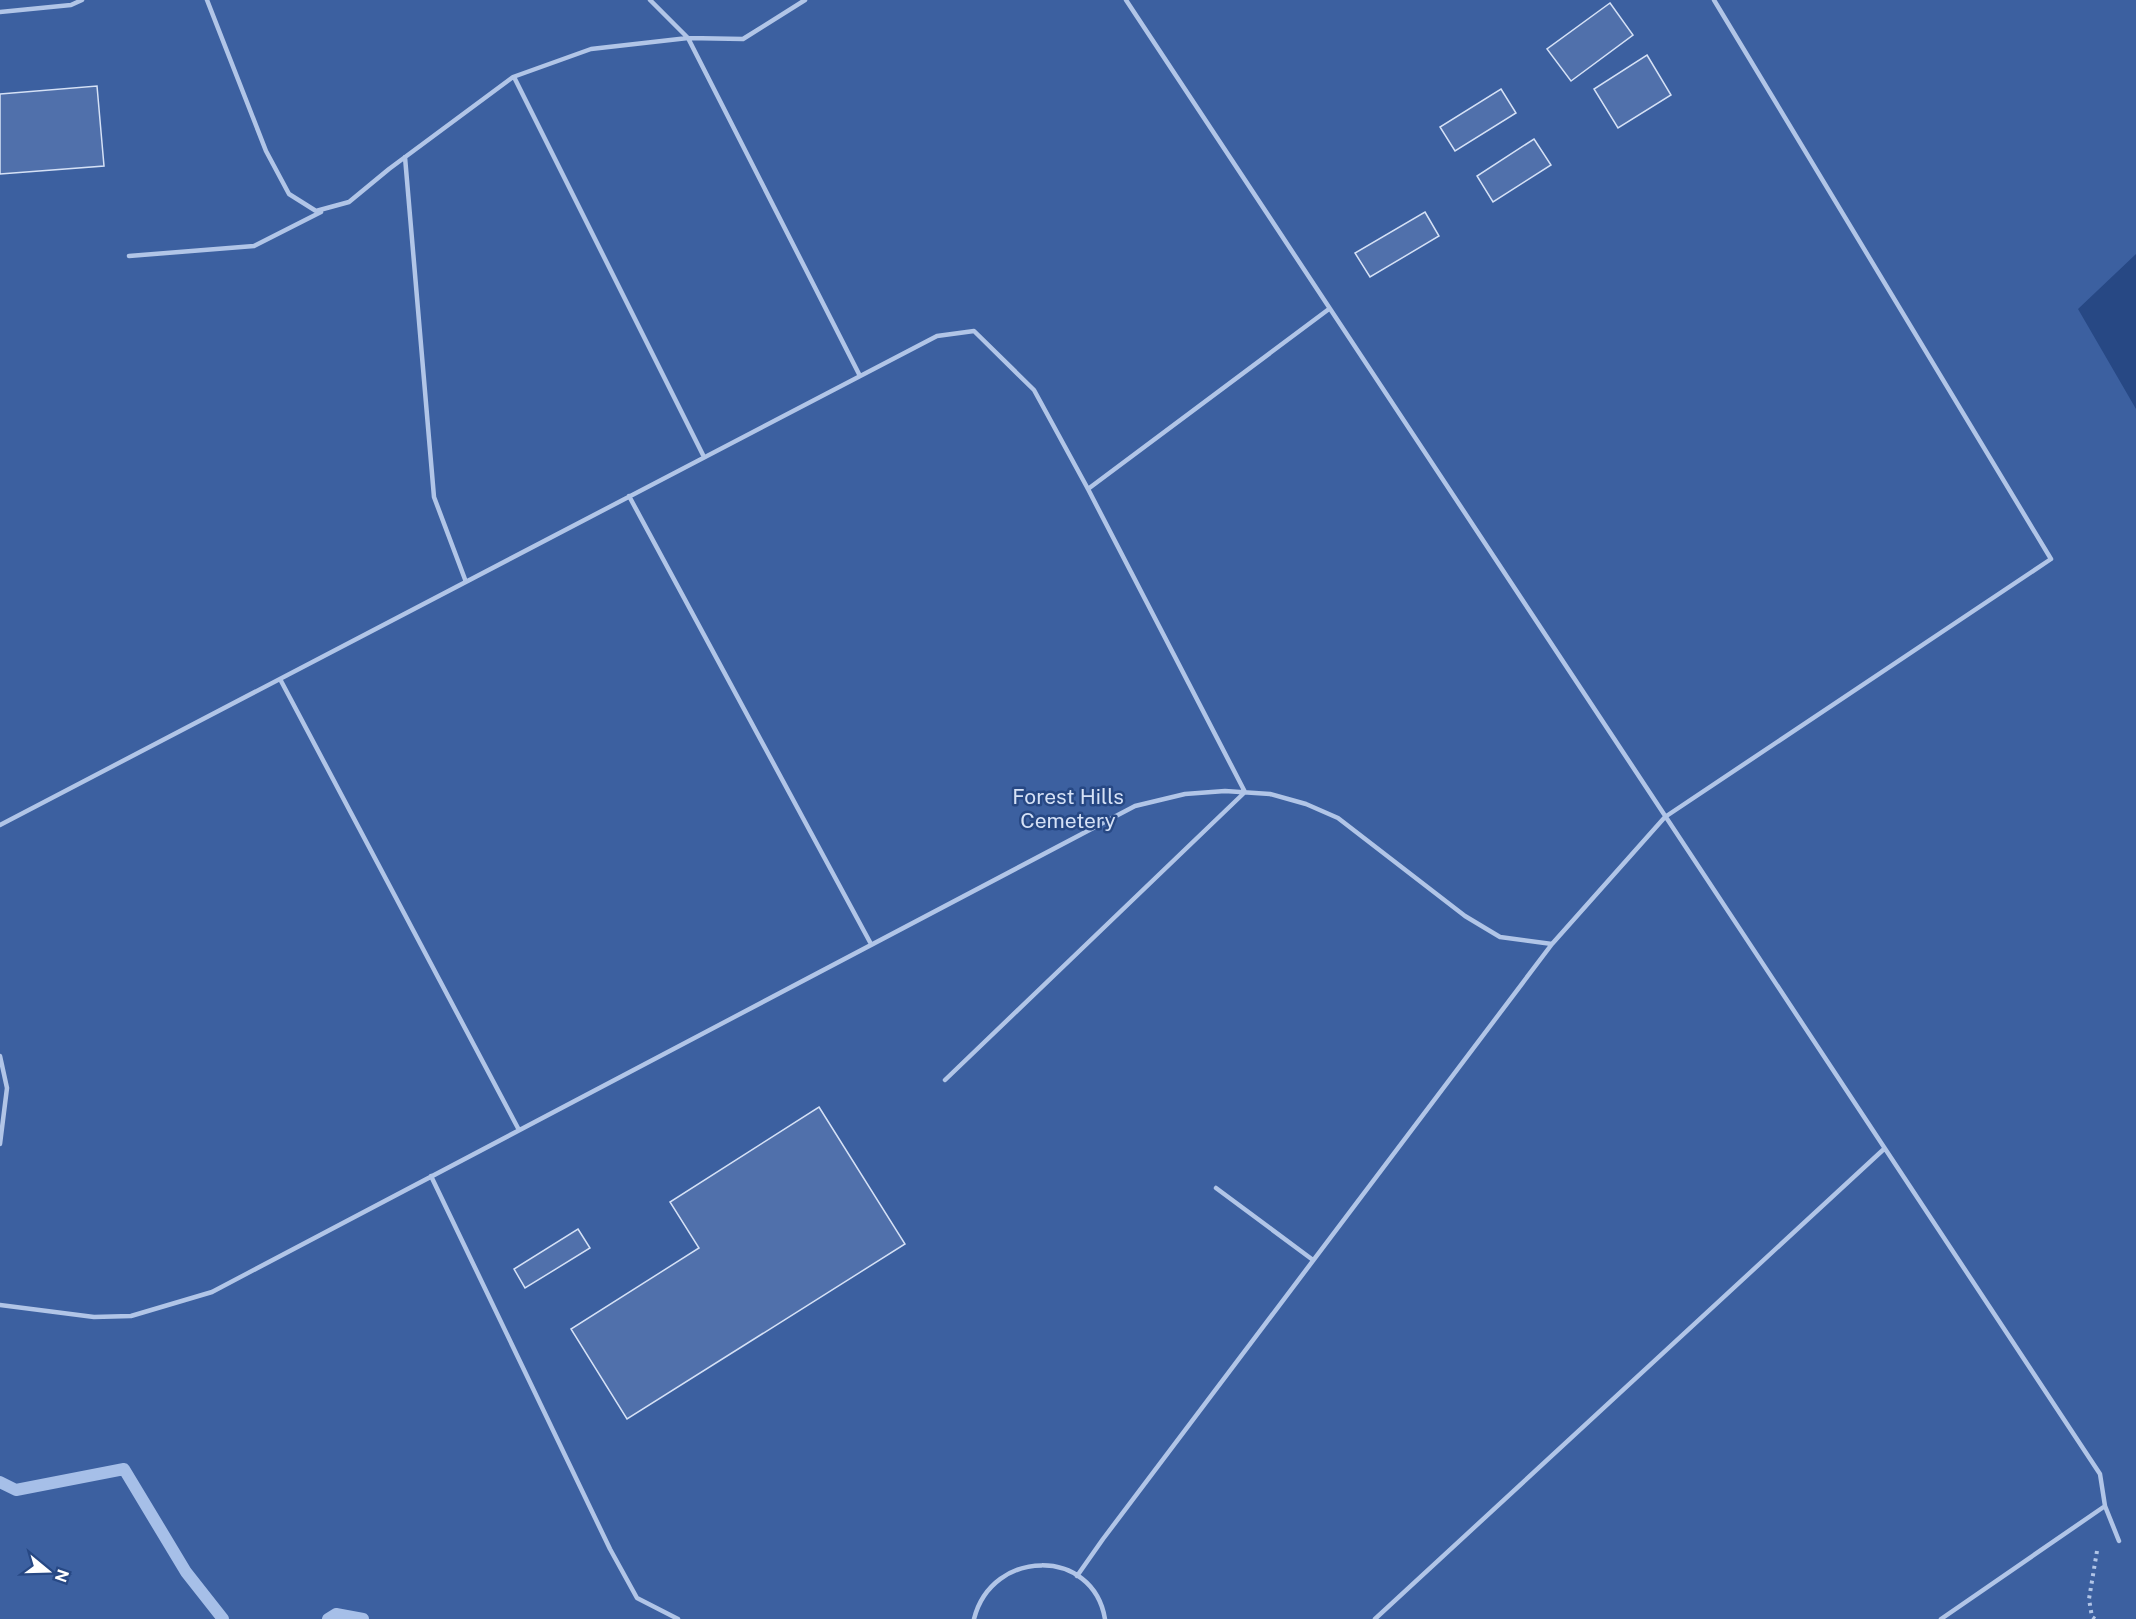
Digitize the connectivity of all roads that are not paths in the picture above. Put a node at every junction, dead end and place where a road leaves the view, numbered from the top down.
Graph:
1 (82, 0) edge
2 (207, 0) edge
3 (650, 0) edge
4 (805, 0) edge
5 (1126, 0) edge
6 (1716, 1) edge
7 (0, 12) edge
8 (688, 38) junction
9 (514, 77) junction
10 (405, 157) junction
11 (329, 208) junction
12 (129, 256) dead end
13 (1329, 309) junction
14 (860, 376) junction
15 (704, 457) junction
16 (1088, 489) junction
17 (629, 496) junction
18 (466, 582) junction
19 (280, 679) junction
20 (1245, 792) junction
21 (1665, 818) junction
22 (0, 825) edge
23 (871, 944) junction
24 (1552, 944) junction
25 (0, 1056) edge
26 (945, 1080) dead end
27 (519, 1130) junction
28 (0, 1144) edge
29 (1884, 1149) junction
30 (430, 1176) junction
31 (1216, 1188) dead end
32 (1313, 1260) junction
33 (0, 1305) edge
34 (2105, 1506) junction
35 (2119, 1541) dead end
36 (1077, 1576) junction
37 (678, 1619) edge
38 (974, 1619) edge
39 (1105, 1619) edge
40 (1375, 1619) edge
41 (1941, 1619) edge

1 - 7 lane
2 - 11 lane
3 - 8 lane
4 - 8 lane
5 - 13 lane
6 - 21 lane
8 - 9 lane
8 - 14 lane
9 - 10 lane
9 - 15 lane
10 - 11 lane
10 - 18 lane
11 - 12 lane
13 - 16 lane
13 - 21 lane
14 - 15 lane
14 - 16 lane
15 - 17 lane
16 - 20 lane
17 - 18 lane
17 - 23 lane
18 - 19 lane
19 - 22 lane
19 - 27 lane
20 - 23 lane
20 - 24 lane
20 - 26 lane
21 - 24 lane
21 - 29 lane
23 - 27 lane
24 - 32 lane
25 - 28 lane
27 - 30 lane
29 - 34 lane
29 - 40 lane
30 - 33 lane
30 - 37 lane
31 - 32 lane
32 - 36 lane
34 - 35 lane
34 - 41 lane
36 - 38 lane
36 - 39 lane

